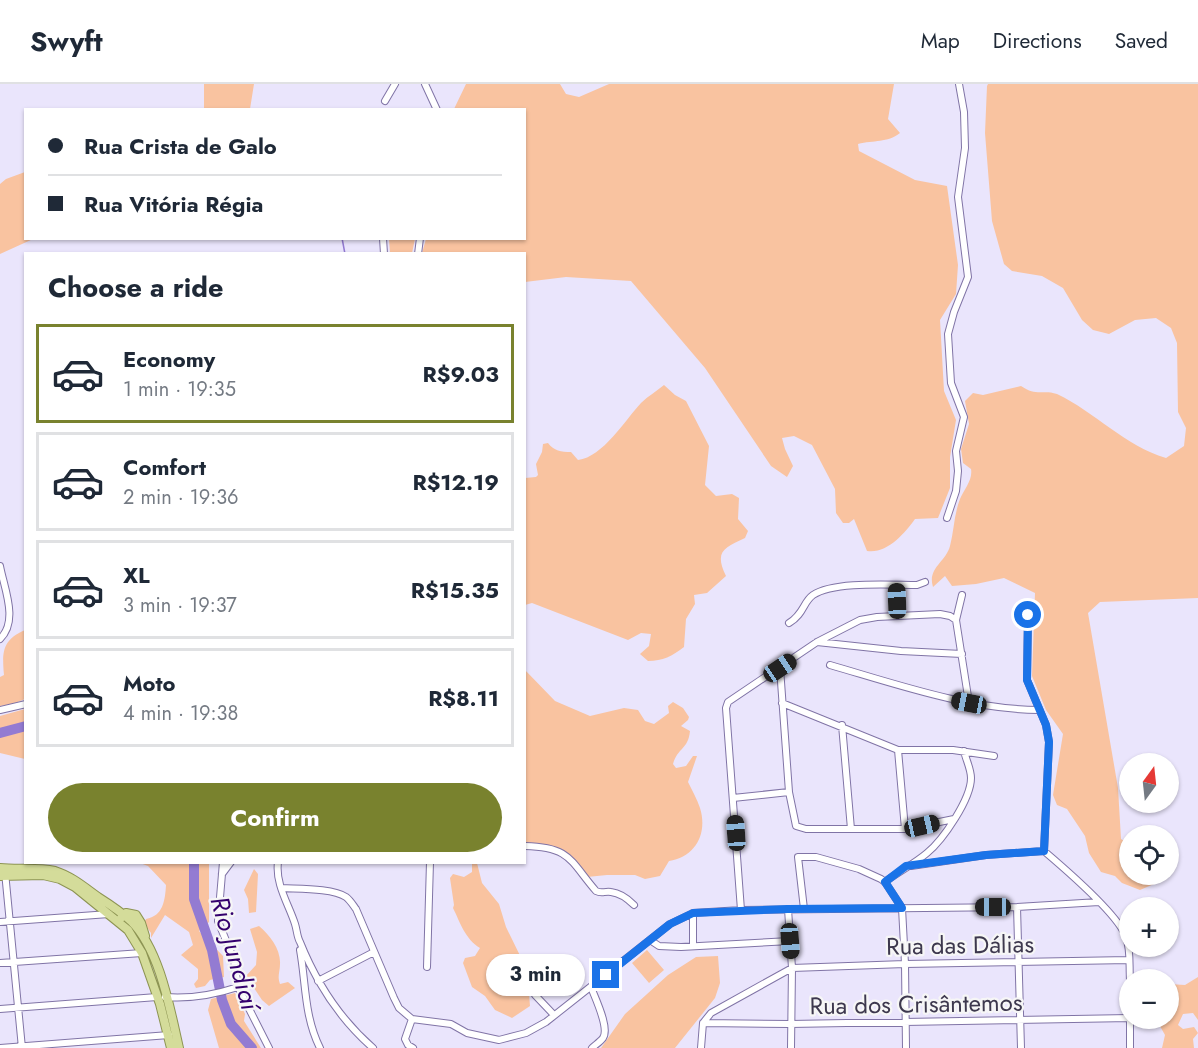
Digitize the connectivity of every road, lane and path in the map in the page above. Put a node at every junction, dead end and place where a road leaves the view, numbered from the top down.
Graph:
1 (395, 84) edge
2 (425, 84) edge
3 (959, 84) edge
4 (386, 101) dead end
5 (436, 108) edge
6 (948, 518) dead end
7 (0, 566) edge
8 (925, 582) dead end
9 (896, 585) junction
10 (962, 595) dead end
11 (1028, 615) dead end
12 (897, 616) junction
13 (956, 620) junction
14 (789, 623) dead end
15 (0, 639) edge
16 (817, 642) junction
17 (962, 654) junction
18 (831, 664) dead end
19 (780, 668) junction
20 (782, 703) junction
21 (969, 703) junction
22 (24, 704) edge
23 (0, 710) edge
24 (1039, 710) junction
25 (842, 726) junction
26 (898, 750) junction
27 (964, 751) junction
28 (994, 756) dead end
29 (789, 792) junction
30 (734, 798) junction
31 (954, 819) junction
32 (851, 829) junction
33 (905, 829) junction
34 (526, 846) edge
35 (1044, 851) junction
36 (223, 864) edge
37 (230, 864) edge
38 (278, 864) edge
39 (430, 864) edge
40 (906, 866) junction
41 (2, 872) edge
42 (220, 877) junction
43 (885, 882) junction
44 (282, 888) junction
45 (1099, 902) junction
46 (102, 904) junction
47 (634, 904) dead end
48 (1017, 907) junction
49 (902, 908) junction
50 (788, 909) junction
51 (804, 909) junction
52 (741, 910) junction
53 (693, 913) junction
54 (110, 914) junction
55 (121, 919) junction
56 (0, 922) edge
57 (9, 922) junction
58 (298, 940) junction
59 (650, 940) junction
60 (790, 941) junction
61 (693, 946) junction
62 (374, 952) junction
63 (142, 953) junction
64 (1129, 960) junction
65 (13, 962) junction
66 (0, 963) edge
67 (569, 963) dead end
68 (1019, 963) junction
69 (905, 964) junction
70 (427, 967) dead end
71 (792, 968) junction
72 (1129, 969) edge
73 (318, 981) junction
74 (238, 987) junction
75 (591, 987) junction
76 (165, 1000) junction
77 (18, 1007) junction
78 (0, 1009) edge
79 (554, 1015) junction
80 (1119, 1018) edge
81 (412, 1019) junction
82 (1021, 1020) junction
83 (906, 1022) junction
84 (703, 1023) junction
85 (790, 1024) junction
86 (1130, 1029) edge
87 (169, 1035) junction
88 (500, 1040) junction
89 (22, 1047) edge
90 (0, 1048) edge
91 (171, 1048) edge
92 (179, 1048) edge
93 (269, 1048) edge
94 (320, 1048) edge
95 (373, 1048) edge
96 (413, 1048) edge
97 (502, 1048) edge
98 (592, 1048) edge
99 (701, 1048) edge
100 (791, 1048) edge
101 (906, 1048) edge
102 (1021, 1048) edge
103 (1130, 1048) edge

1 - 4 street
2 - 5 street
3 - 6 street
7 - 15 street
8 - 9 street
9 - 12 street
9 - 14 street
10 - 13 street
11 - 24 street
12 - 13 street
12 - 16 street
13 - 17 street
16 - 17 street
16 - 19 street
17 - 21 street
18 - 21 street
19 - 20 street
19 - 30 street
20 - 25 street
20 - 29 street
21 - 24 street
22 - 23 street
24 - 35 street
25 - 26 street
25 - 32 street
26 - 27 street
26 - 33 street
27 - 28 street
27 - 31 street
29 - 30 street
29 - 32 street
30 - 52 street
31 - 33 street
31 - 40 street
32 - 33 street
34 - 47 street
35 - 40 street
35 - 45 street
36 - 42 street
37 - 42 street
38 - 44 street
39 - 70 street
40 - 43 street
41 - 46 main road
41 - 57 street
42 - 74 street
43 - 49 street
43 - 51 street
44 - 58 street
44 - 62 street
45 - 48 street
45 - 64 street
46 - 54 main road
46 - 55 main road
48 - 49 street
48 - 68 street
49 - 51 street
49 - 69 street
50 - 51 street
50 - 52 street
50 - 60 street
52 - 53 street
53 - 59 street
53 - 61 street
54 - 55 main road
54 - 57 street
55 - 63 main road
55 - 76 main road
56 - 57 street
57 - 65 street
58 - 73 street
58 - 94 street
59 - 61 street
59 - 75 street
60 - 61 street
60 - 71 street
62 - 73 street
62 - 81 street
63 - 65 street
63 - 76 main road
64 - 68 street, Rua das Dálias
64 - 72 street
65 - 66 street
65 - 77 street
67 - 79 street
68 - 69 street, Rua das Dálias
68 - 82 street
69 - 71 street, Rua das Dálias
69 - 83 street
71 - 84 street
71 - 85 street
73 - 95 street
74 - 76 street
74 - 93 street
75 - 79 street
75 - 98 street
76 - 77 street
76 - 87 main road
76 - 92 main road
77 - 78 street
77 - 89 street
79 - 88 street
80 - 82 street, Rua dos Crisântemos
81 - 88 street
81 - 96 street
82 - 83 street, Rua dos Crisântemos
82 - 102 street
83 - 85 street, Rua dos Crisântemos
83 - 101 street
84 - 85 street, Rua dos Crisântemos
84 - 99 street
85 - 100 street
86 - 103 street
87 - 89 street
87 - 91 main road
88 - 97 street
89 - 90 street

